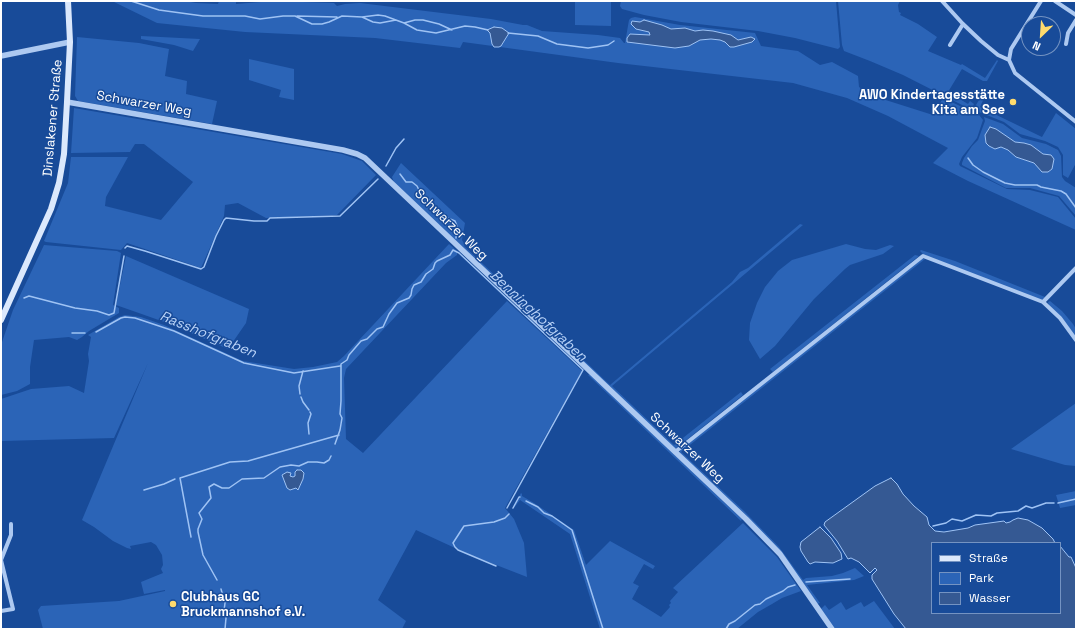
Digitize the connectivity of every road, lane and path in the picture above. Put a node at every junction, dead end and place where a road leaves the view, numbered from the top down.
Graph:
1 (68, 1) edge
2 (942, 1) edge
3 (1041, 1) edge
4 (1055, 1) edge
5 (1076, 15) edge
6 (1076, 20) edge
7 (963, 24) junction
8 (70, 42) junction
9 (1066, 44) dead end
10 (950, 45) dead end
11 (1, 56) edge
12 (1009, 60) junction
13 (67, 102) junction
14 (1076, 122) edge
15 (1076, 268) edge
16 (1043, 302) junction
17 (3, 311) edge
18 (1, 320) edge
19 (1076, 340) edge
20 (675, 452) junction
21 (11, 524) dead end
22 (1, 611) edge
23 (832, 629) edge

1 - 8 main road, Dinslakener Straße
2 - 7 street
3 - 12 street
4 - 5 street
6 - 9 street
7 - 10 street
7 - 12 street
8 - 11 street
8 - 13 main road, Dinslakener Straße
12 - 14 street
13 - 17 main road, Dinslakener Straße
13 - 20 street, Schwarzer Weg
15 - 16 street
16 - 19 street
16 - 20 street
17 - 18 main road, Dinslakener Straße
20 - 23 street, Schwarzer Weg
21 - 22 street

